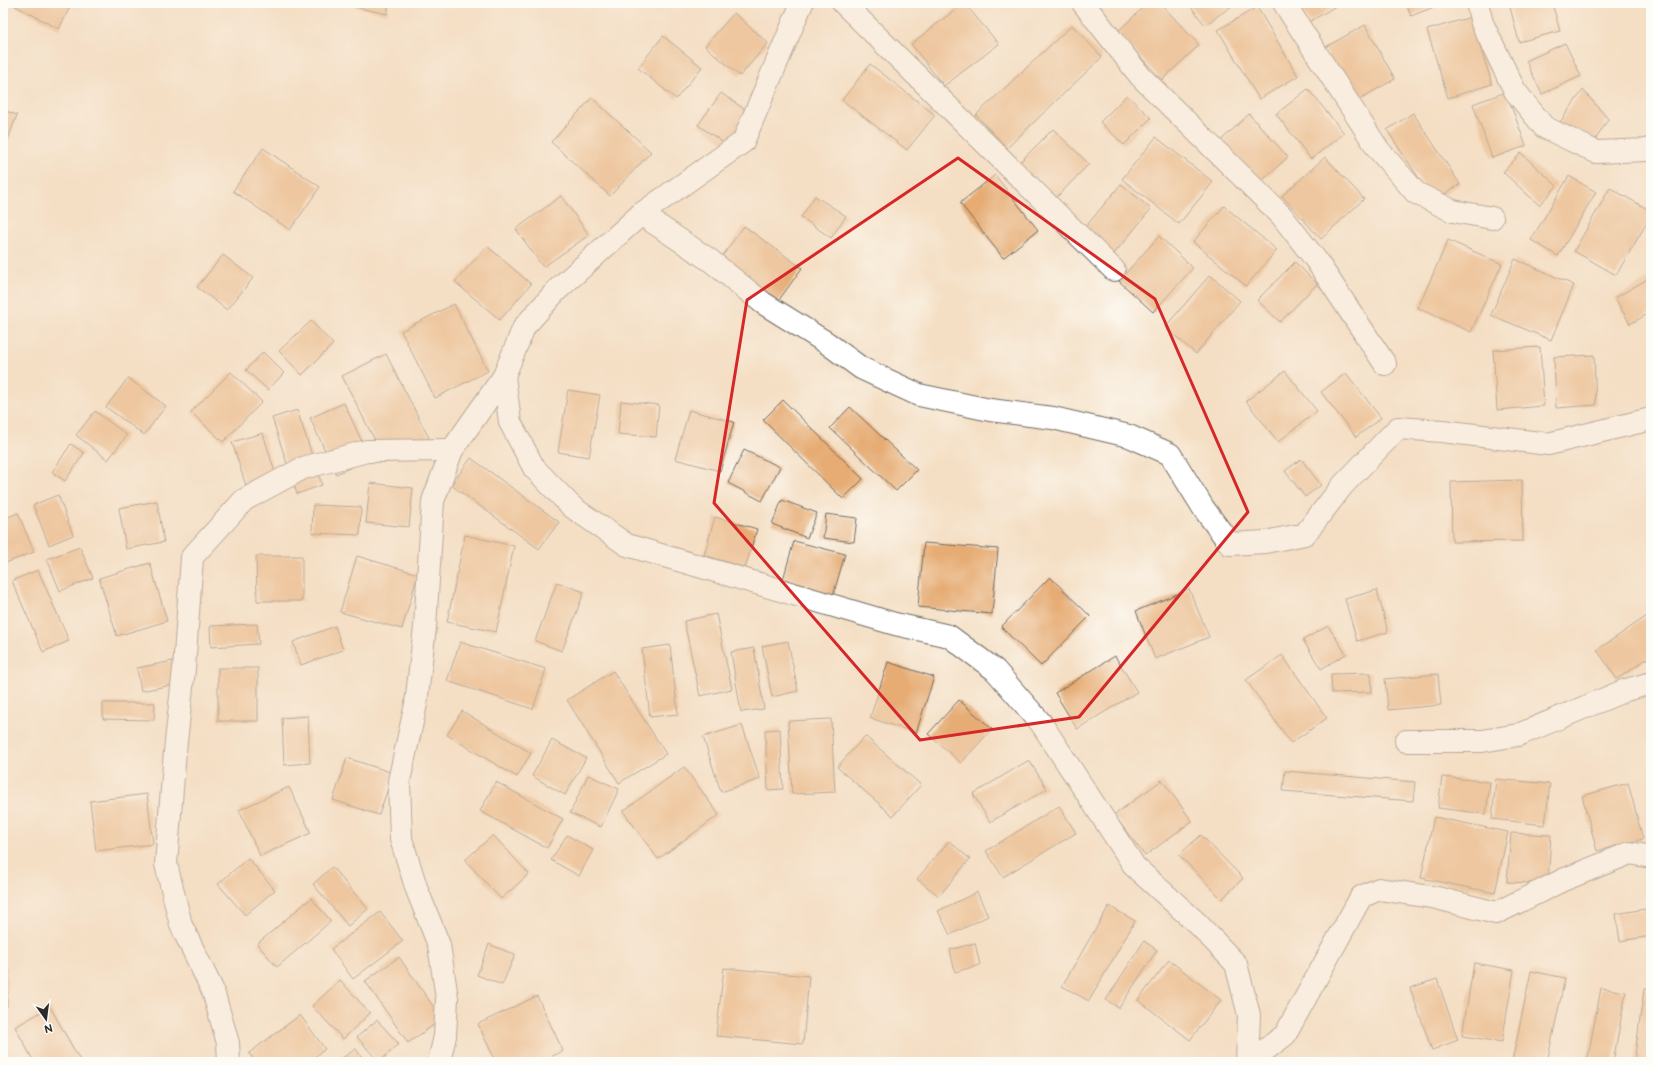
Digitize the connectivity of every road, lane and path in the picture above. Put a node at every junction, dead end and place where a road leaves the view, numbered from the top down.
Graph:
1 (802, 3) edge
2 (843, 3) edge
3 (1083, 3) edge
4 (1284, 3) edge
5 (1477, 3) edge
6 (1651, 148) edge
7 (641, 214) junction
8 (1492, 218) dead end
9 (1114, 270) dead end
10 (1385, 364) dead end
11 (504, 376) junction
12 (1651, 419) edge
13 (452, 450) junction
14 (1651, 683) edge
15 (1406, 741) dead end
16 (1651, 857) edge
17 (229, 1062) edge
18 (439, 1062) edge
19 (1248, 1062) edge

1 - 7 street
2 - 9 street
3 - 10 street
4 - 8 street
5 - 6 street
7 - 11 street
7 - 12 street
11 - 13 street
11 - 19 street
13 - 17 street
13 - 18 street
14 - 15 street
16 - 19 street

